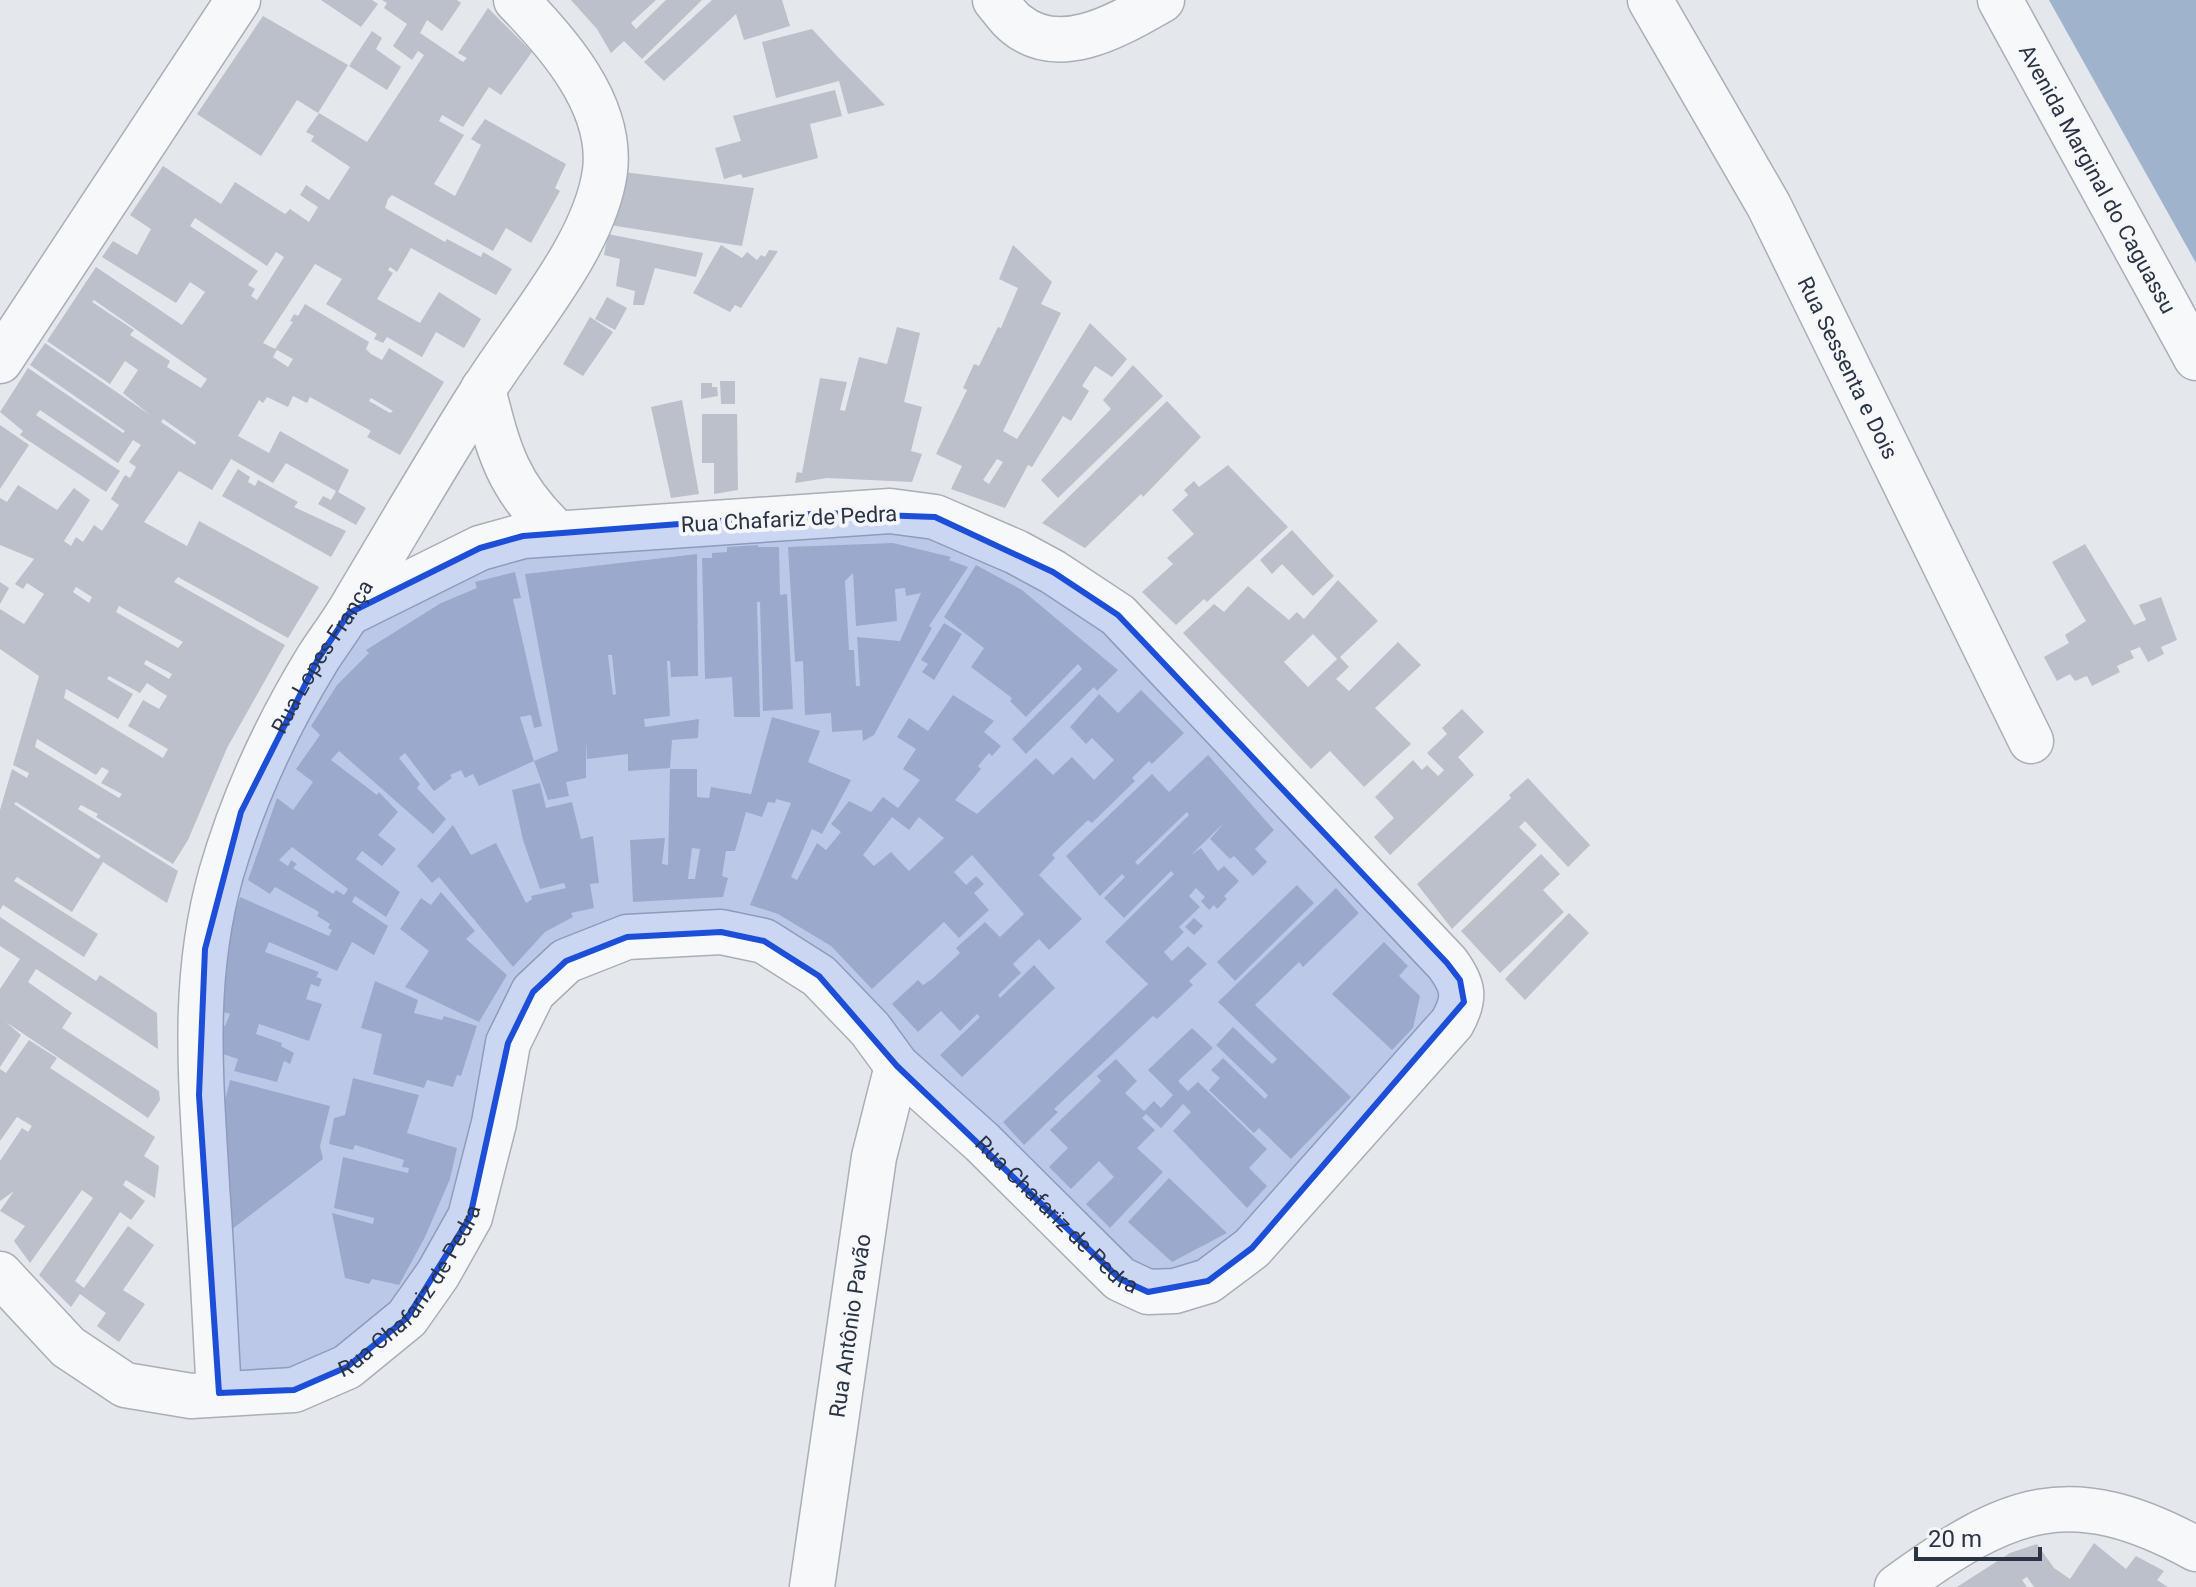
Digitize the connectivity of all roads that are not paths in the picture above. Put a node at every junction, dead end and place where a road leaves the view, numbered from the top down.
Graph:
1 (238, 0) edge
2 (516, 0) edge
3 (995, 0) edge
4 (1162, 0) edge
5 (1650, 0) edge
6 (2000, 0) edge
7 (2196, 358) edge
8 (0, 361) edge
9 (483, 389) junction
10 (557, 533) junction
11 (349, 613) junction
12 (2031, 741) dead end
13 (897, 1066) junction
14 (0, 1274) edge
15 (219, 1393) junction
16 (2196, 1549) edge
17 (812, 1587) edge
18 (1897, 1587) edge

1 - 8 street
2 - 9 street, Rua Lopes França
3 - 4 street
5 - 12 street, Rua Sessenta e Dois
6 - 7 street, Avenida Marginal do Caguassu
9 - 10 street
9 - 11 street, Rua Lopes França
10 - 11 street, Rua Chafariz de Pedra
10 - 13 street, Rua Chafariz de Pedra
11 - 15 street, Rua Lopes França
13 - 15 street, Rua Chafariz de Pedra
13 - 17 street, Rua Antônio Pavão
14 - 15 street, Rua Chafariz de Pedra
16 - 18 street

